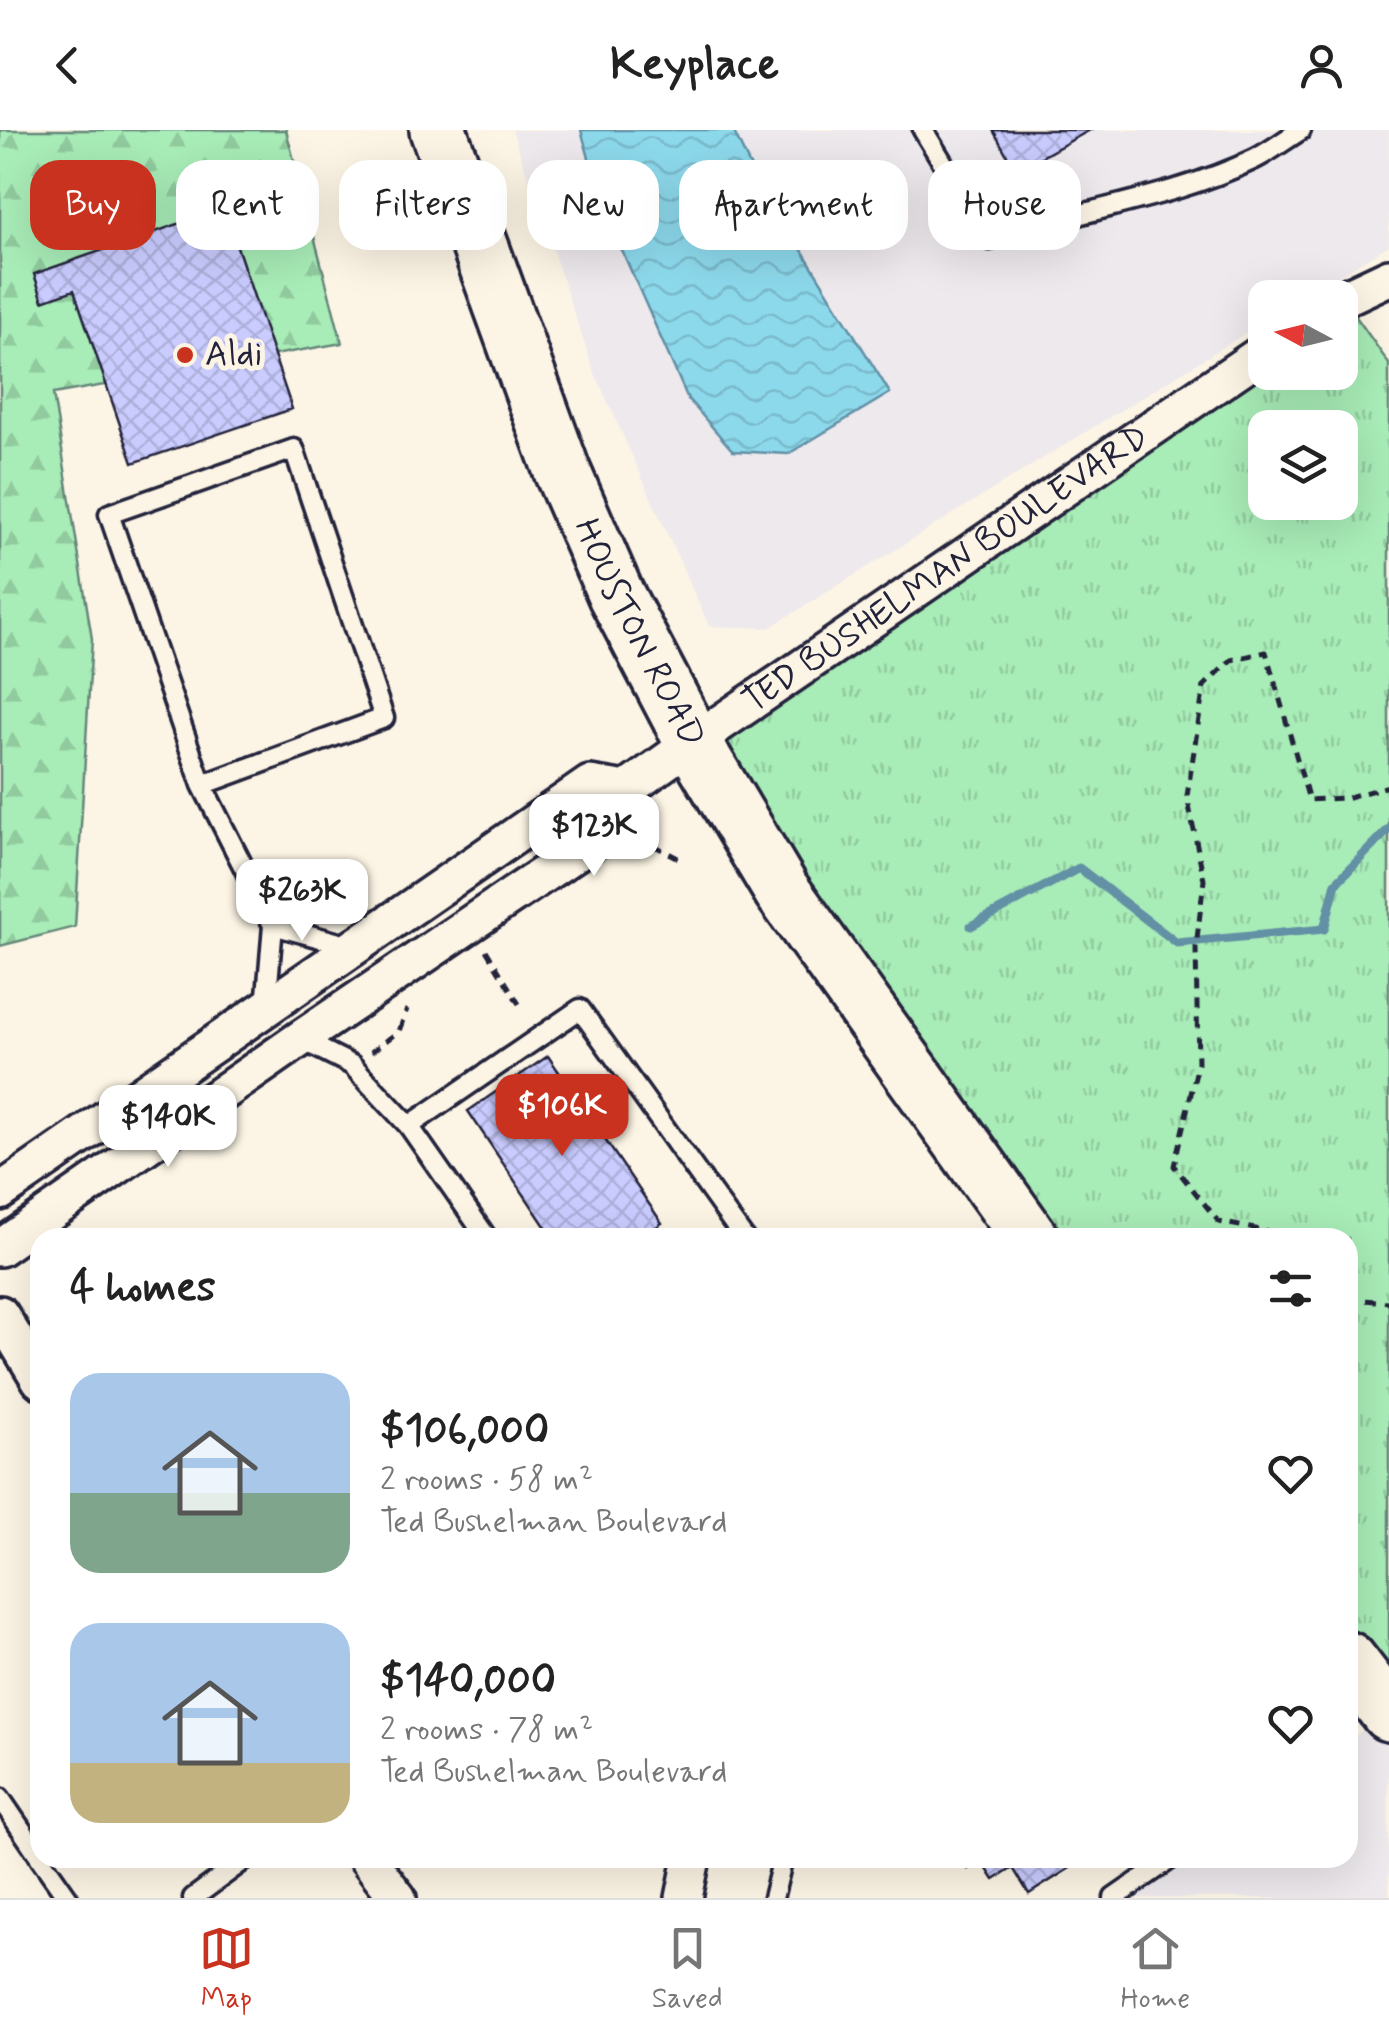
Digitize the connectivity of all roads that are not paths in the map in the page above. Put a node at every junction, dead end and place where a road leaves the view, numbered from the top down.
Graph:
1 (438, 130) edge
2 (924, 130) edge
3 (1300, 130) edge
4 (1389, 277) edge
5 (1358, 292) edge
6 (1248, 363) edge
7 (693, 742) junction
8 (202, 785) junction
9 (626, 790) junction
10 (273, 925) junction
11 (354, 947) junction
12 (265, 1009) junction
13 (300, 1039) junction
14 (410, 1126) junction
15 (0, 1192) edge
16 (480, 1228) edge
17 (737, 1228) edge
18 (1023, 1228) edge
19 (0, 1248) edge
20 (0, 1314) edge
21 (30, 1364) edge
22 (1358, 1673) edge
23 (1389, 1713) edge
24 (0, 1798) edge
25 (30, 1842) edge
26 (48, 1868) edge
27 (234, 1868) edge
28 (375, 1868) edge
29 (690, 1868) edge
30 (780, 1868) edge
31 (1158, 1868) edge
32 (68, 1898) edge
33 (193, 1898) edge
34 (398, 1898) edge
35 (684, 1898) edge
36 (773, 1898) edge
37 (1114, 1898) edge

1 - 7 main road, HOUSTON ROAD
2 - 3 lane
4 - 5 street
6 - 7 street, TED BUSHELMAN BOULEVARD
7 - 9 street, TED BUSHELMAN BOULEVARD
7 - 18 main road, HOUSTON ROAD
8 - 8 lane
8 - 10 lane
9 - 11 street
9 - 13 street, TED BUSHELMAN BOULEVARD
10 - 11 lane
10 - 12 lane
11 - 12 street
12 - 15 street
13 - 14 lane
13 - 19 street, TED BUSHELMAN BOULEVARD
14 - 16 lane
14 - 17 lane
20 - 21 street
22 - 23 main road
24 - 25 lane
26 - 32 lane
27 - 33 lane
28 - 34 street
29 - 35 street
30 - 36 lane
31 - 37 lane

